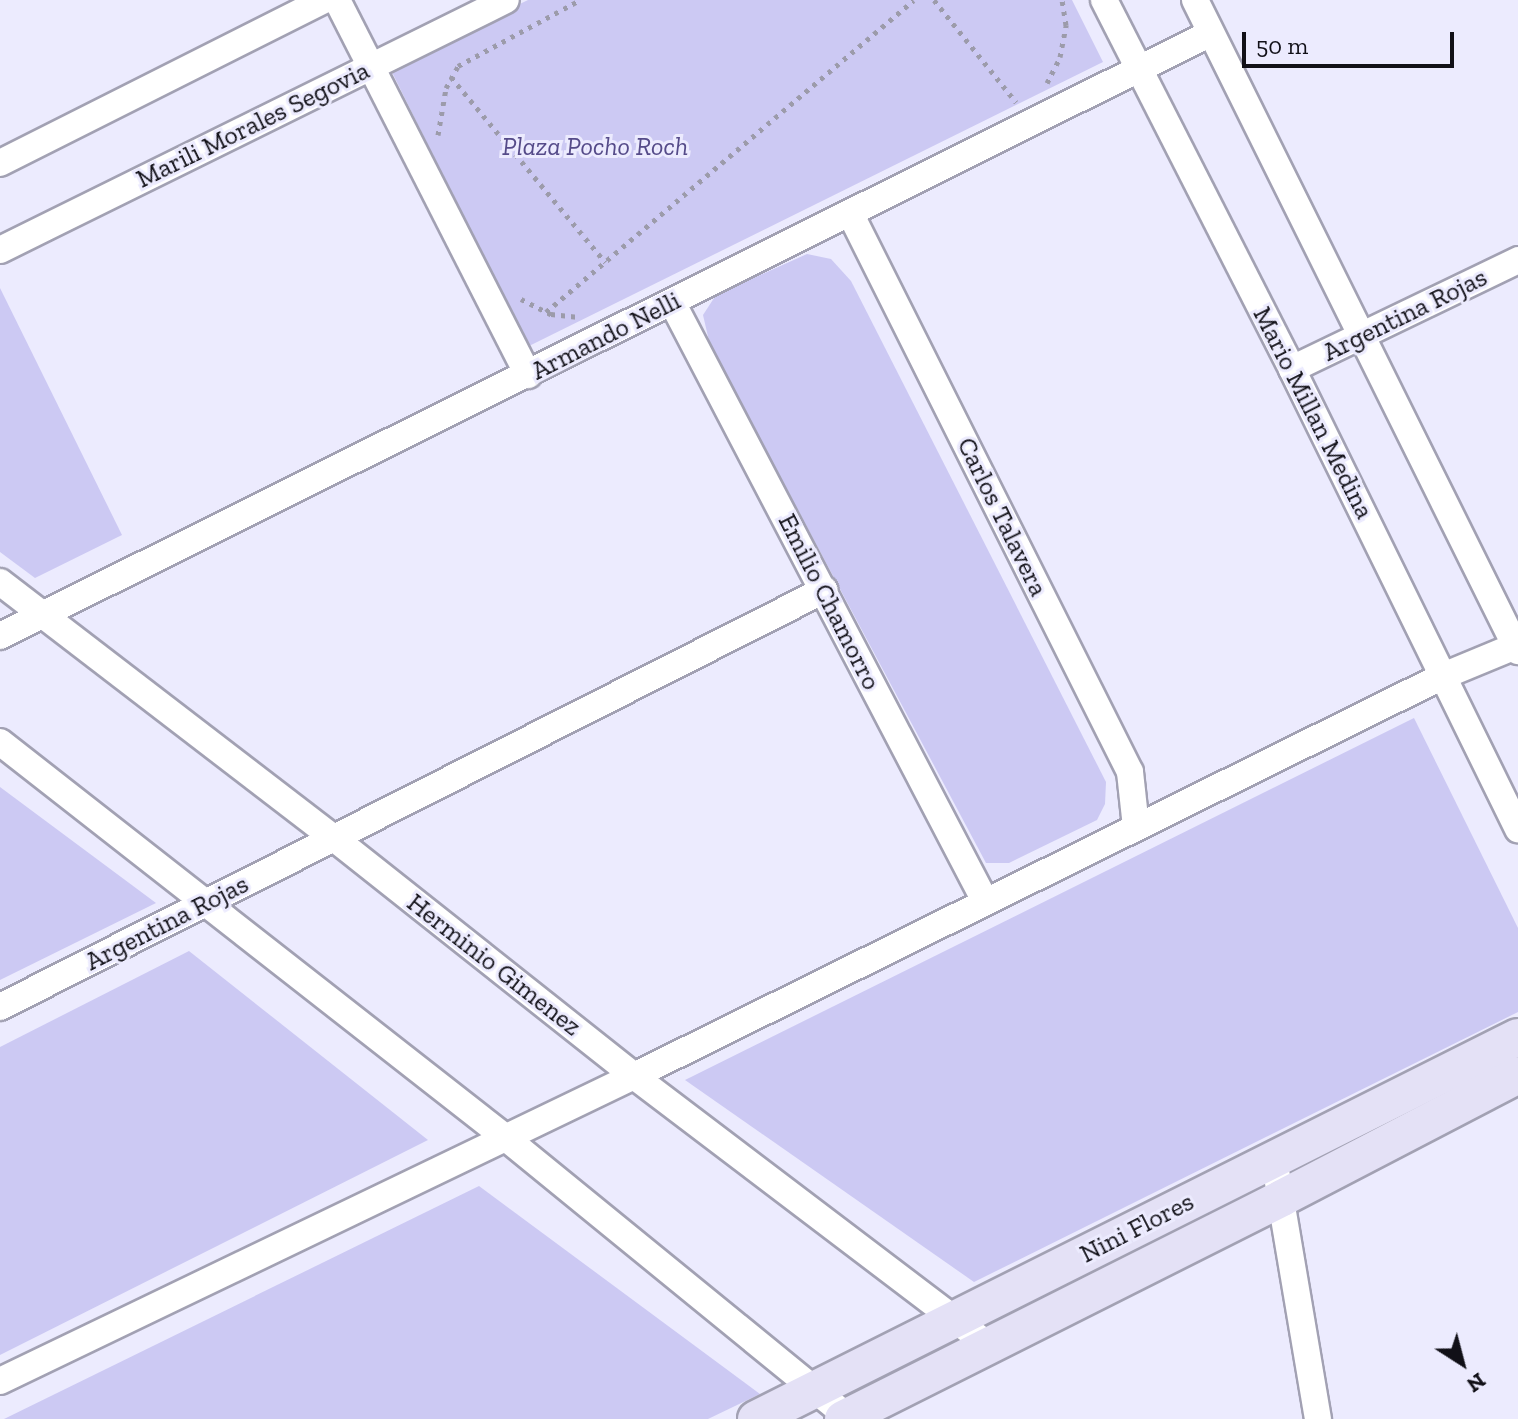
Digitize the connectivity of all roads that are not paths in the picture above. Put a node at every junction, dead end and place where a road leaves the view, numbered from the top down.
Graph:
1 (324, 0) edge
2 (337, 0) edge
3 (506, 0) edge
4 (1104, 0) edge
5 (1195, 0) edge
6 (1211, 33) junction
7 (370, 66) junction
8 (1139, 70) junction
9 (0, 163) edge
10 (850, 213) junction
11 (0, 250) edge
12 (1518, 260) edge
13 (672, 302) junction
14 (1363, 337) junction
15 (1292, 369) junction
16 (528, 375) junction
17 (0, 582) edge
18 (824, 590) junction
19 (44, 617) junction
20 (0, 636) edge
21 (1517, 648) edge
22 (1443, 676) junction
23 (0, 742) edge
24 (1136, 827) junction
25 (1518, 829) edge
26 (334, 838) junction
27 (985, 901) junction
28 (206, 903) junction
29 (0, 1007) edge
30 (1518, 1037) edge
31 (1518, 1075) edge
32 (634, 1076) junction
33 (506, 1138) junction
34 (1274, 1159) junction
35 (1282, 1198) junction
36 (955, 1319) junction
37 (989, 1345) junction
38 (0, 1381) edge
39 (815, 1390) junction
40 (846, 1418) edge
41 (756, 1419) edge
42 (1318, 1419) edge

1 - 9 street
2 - 7 street
3 - 7 street, Marili Morales Segovia
4 - 8 street, Mario Millan Medina
5 - 6 street
6 - 8 street, Armando Nelli
6 - 14 street
7 - 11 street, Marili Morales Segovia
7 - 16 street
8 - 10 street, Armando Nelli
8 - 15 street, Mario Millan Medina
10 - 13 street, Armando Nelli
10 - 24 street, Carlos Talavera
12 - 14 street, Argentina Rojas
13 - 16 street, Armando Nelli
13 - 18 street, Emilio Chamorro
14 - 15 street, Argentina Rojas
14 - 21 street
15 - 22 street, Mario Millan Medina
16 - 19 street, Armando Nelli
17 - 19 street, Herminio Gimenez
18 - 26 street, Argentina Rojas
18 - 27 street, Emilio Chamorro
19 - 20 street, Armando Nelli
19 - 26 street, Herminio Gimenez
21 - 22 street
22 - 24 street
22 - 25 street, Mario Millan Medina
23 - 28 street
24 - 27 street
26 - 28 street, Argentina Rojas
26 - 32 street, Herminio Gimenez
27 - 32 street
28 - 29 street, Argentina Rojas
28 - 33 street
30 - 34 main road, Nini Flores
31 - 35 main road, Nini Flores
32 - 33 street
32 - 36 street, Herminio Gimenez
33 - 38 street
33 - 39 street
34 - 35 street
34 - 36 main road, Nini Flores
35 - 37 main road, Nini Flores
35 - 42 street
36 - 37 street, Herminio Gimenez
36 - 39 main road, Nini Flores
37 - 40 main road, Nini Flores
39 - 40 street
39 - 41 main road, Nini Flores

